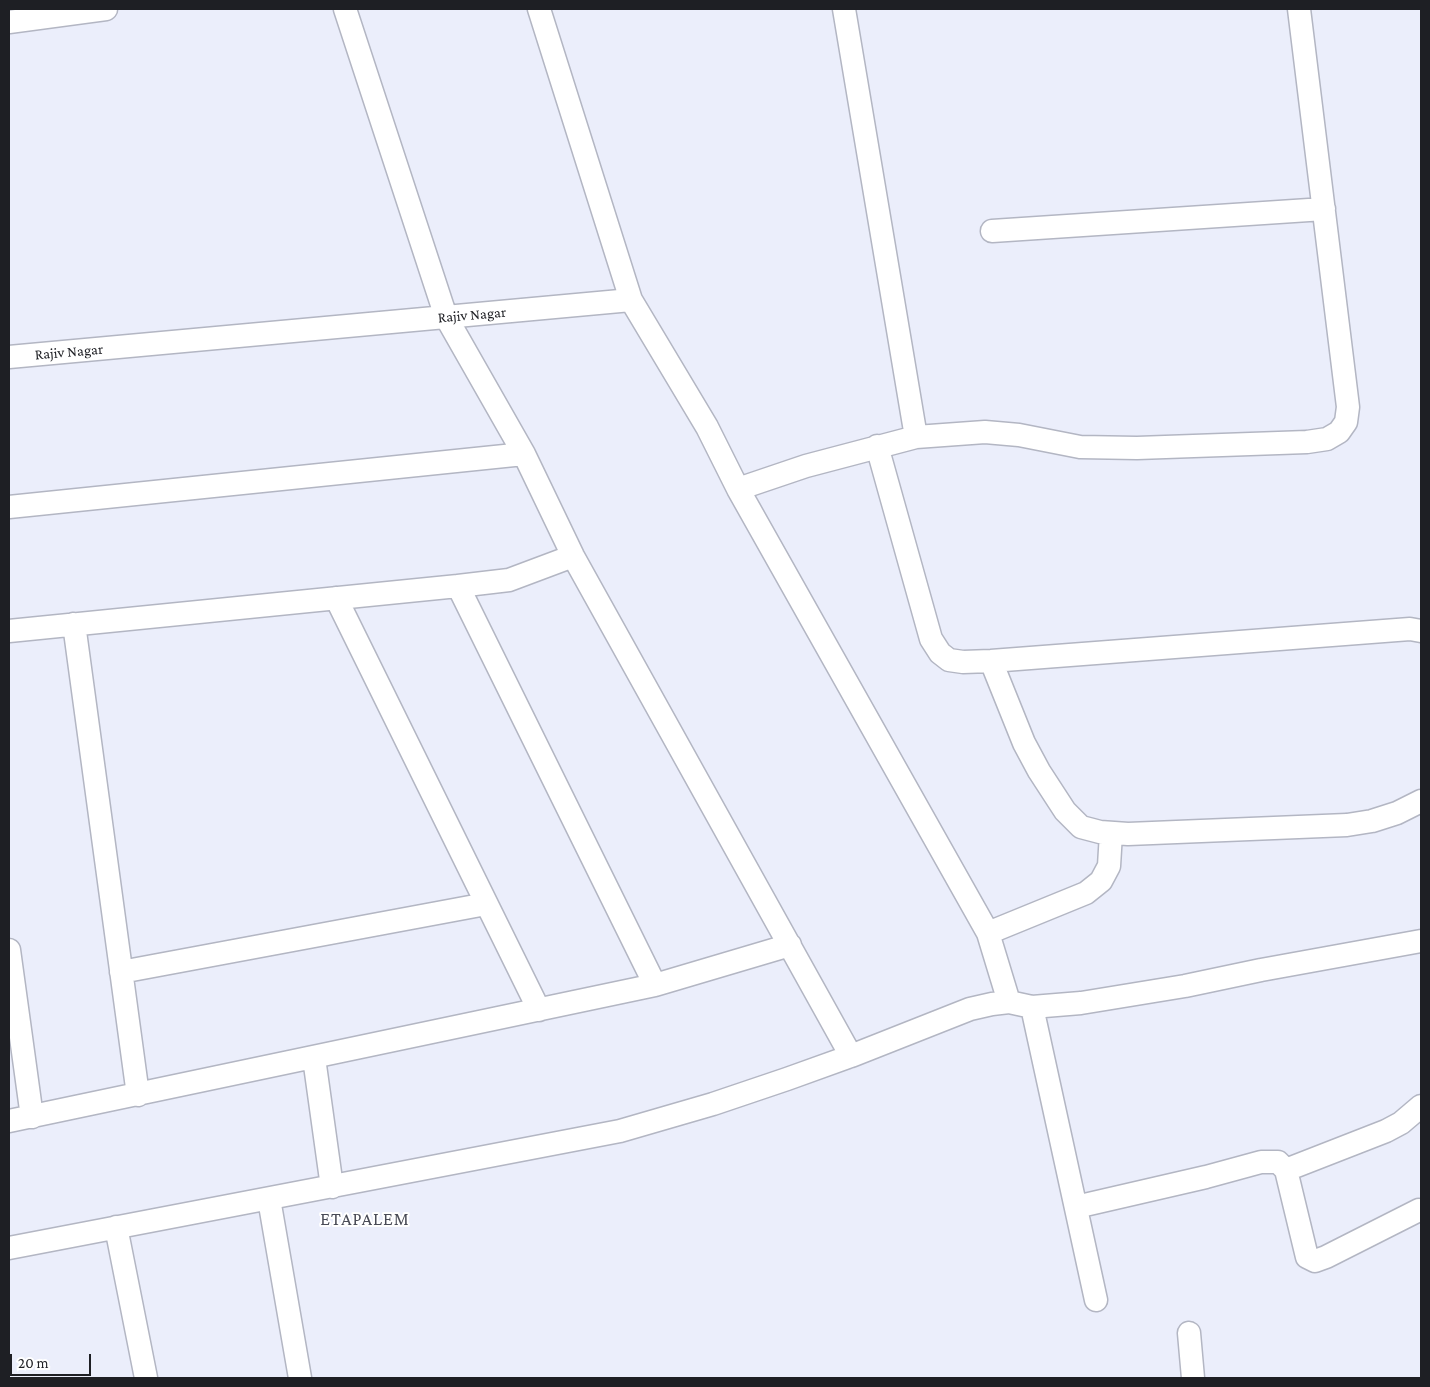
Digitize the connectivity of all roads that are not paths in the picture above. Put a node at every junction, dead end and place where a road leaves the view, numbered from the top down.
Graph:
1 (106, 9) edge
2 (345, 9) edge
3 (539, 9) edge
4 (844, 9) edge
5 (1300, 9) edge
6 (9, 22) edge
7 (1324, 209) junction
8 (992, 230) dead end
9 (631, 300) junction
10 (446, 317) junction
11 (9, 357) edge
12 (916, 437) junction
13 (877, 446) junction
14 (524, 454) junction
15 (738, 489) junction
16 (9, 507) edge
17 (573, 556) junction
18 (458, 586) junction
19 (336, 598) junction
20 (74, 624) junction
21 (9, 631) edge
22 (1421, 631) edge
23 (991, 661) junction
24 (1421, 801) edge
25 (1111, 833) junction
26 (486, 904) junction
27 (988, 933) junction
28 (1421, 941) edge
29 (790, 945) junction
30 (9, 950) edge
31 (121, 972) junction
32 (656, 985) junction
33 (1010, 1002) junction
34 (1032, 1007) junction
35 (539, 1010) junction
36 (851, 1056) junction
37 (314, 1058) junction
38 (138, 1095) junction
39 (1421, 1106) edge
40 (32, 1117) junction
41 (9, 1121) edge
42 (1286, 1170) junction
43 (332, 1186) junction
44 (269, 1198) junction
45 (1076, 1207) junction
46 (1419, 1210) dead end
47 (116, 1227) junction
48 (9, 1248) edge
49 (1096, 1300) dead end
50 (1189, 1333) dead end
51 (146, 1378) edge
52 (300, 1378) edge
53 (1193, 1378) edge

1 - 6 street
2 - 10 street
3 - 9 street
4 - 12 street
5 - 7 street
7 - 8 street
7 - 12 street
9 - 10 street, Rajiv Nagar
9 - 15 street
10 - 11 street, Rajiv Nagar
10 - 14 street
12 - 13 street
13 - 15 street
13 - 23 street
14 - 16 street
14 - 17 street
15 - 27 street
17 - 18 street
17 - 29 street
18 - 19 street
18 - 32 street
19 - 20 street
19 - 26 street
20 - 21 street
20 - 31 street
22 - 23 street
23 - 25 street
24 - 25 street
25 - 27 street
26 - 31 street
26 - 35 street
27 - 33 street
28 - 34 street
29 - 32 street
29 - 36 street
30 - 40 street
31 - 38 street
32 - 35 street
33 - 34 street
33 - 36 street
34 - 45 street
35 - 37 street
36 - 43 street
37 - 38 street
37 - 43 street
38 - 40 street
39 - 42 street
40 - 41 street
42 - 45 street
42 - 46 street
43 - 44 street
44 - 47 street
44 - 52 street
45 - 49 street
47 - 48 street
47 - 51 street
50 - 53 street

